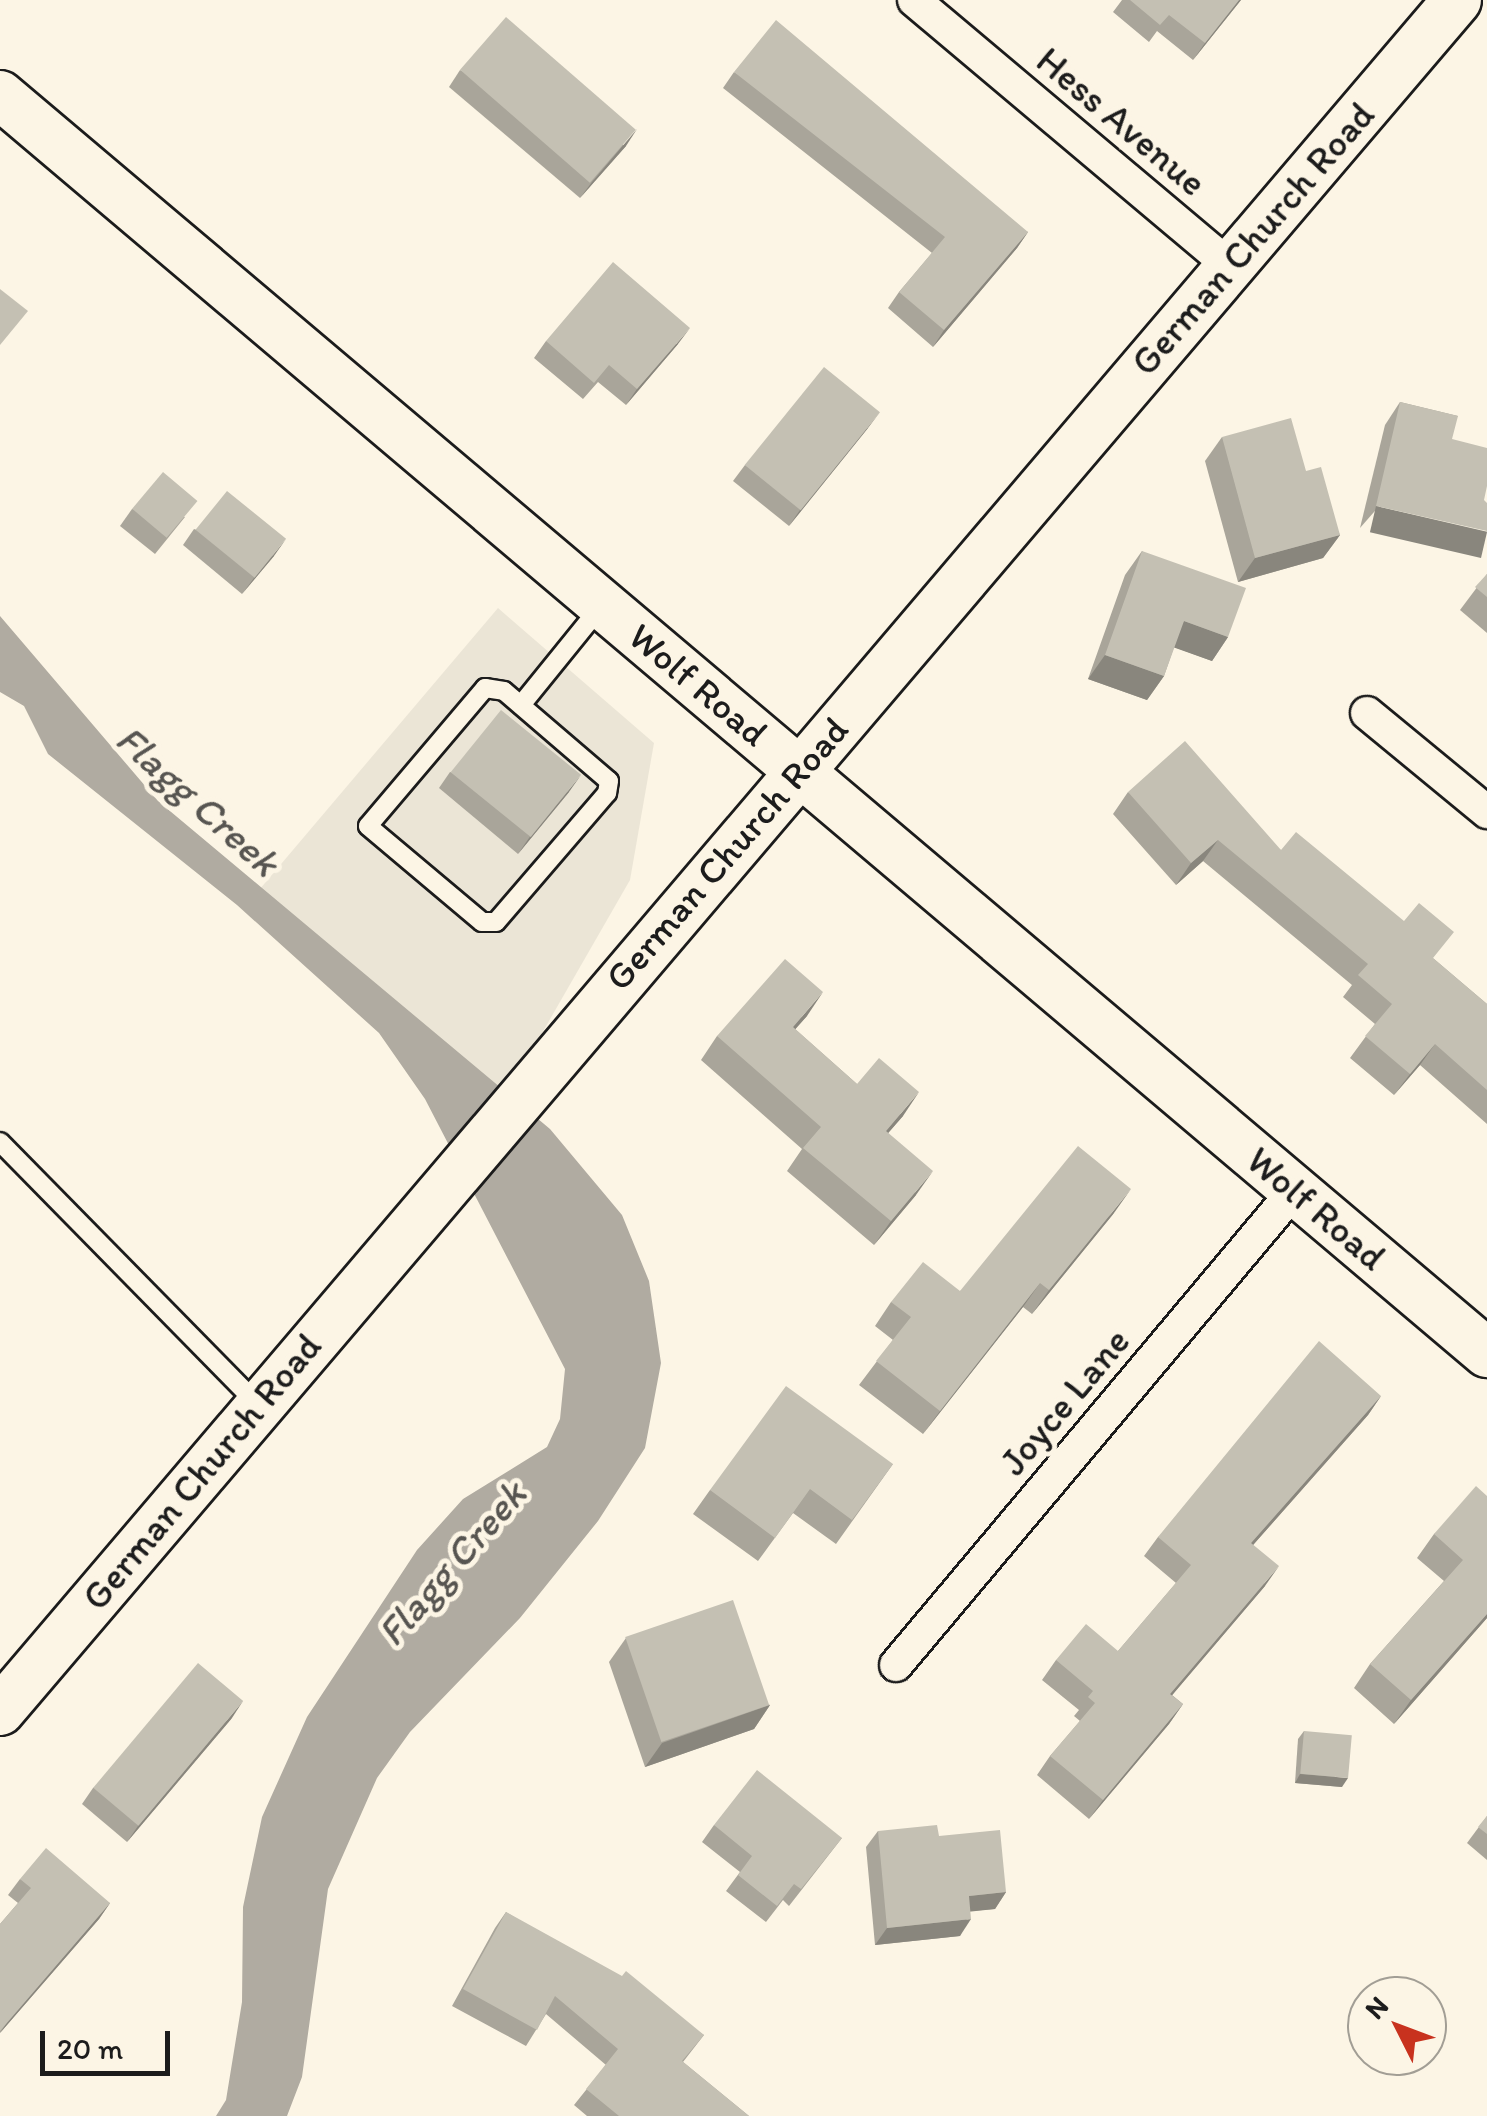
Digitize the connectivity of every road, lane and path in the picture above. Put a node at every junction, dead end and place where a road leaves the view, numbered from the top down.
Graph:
1 (914, 0) edge
2 (1457, 0) edge
3 (0, 94) edge
4 (1230, 266) junction
5 (602, 604) junction
6 (521, 704) junction
7 (1367, 713) dead end
8 (799, 770) junction
9 (1487, 812) edge
10 (0, 1142) edge
11 (1294, 1190) junction
12 (1487, 1353) edge
13 (258, 1405) junction
14 (896, 1665) dead end
15 (0, 1712) edge

1 - 4 street, Hess Avenue
2 - 4 street, German Church Road
3 - 5 street, Wolf Road
4 - 8 street, German Church Road
5 - 6 lane
5 - 8 street, Wolf Road
6 - 6 lane
7 - 9 street
8 - 11 street, Wolf Road
8 - 13 street, German Church Road
10 - 13 lane
11 - 12 street, Wolf Road
11 - 14 street, Joyce Lane
13 - 15 street, German Church Road

